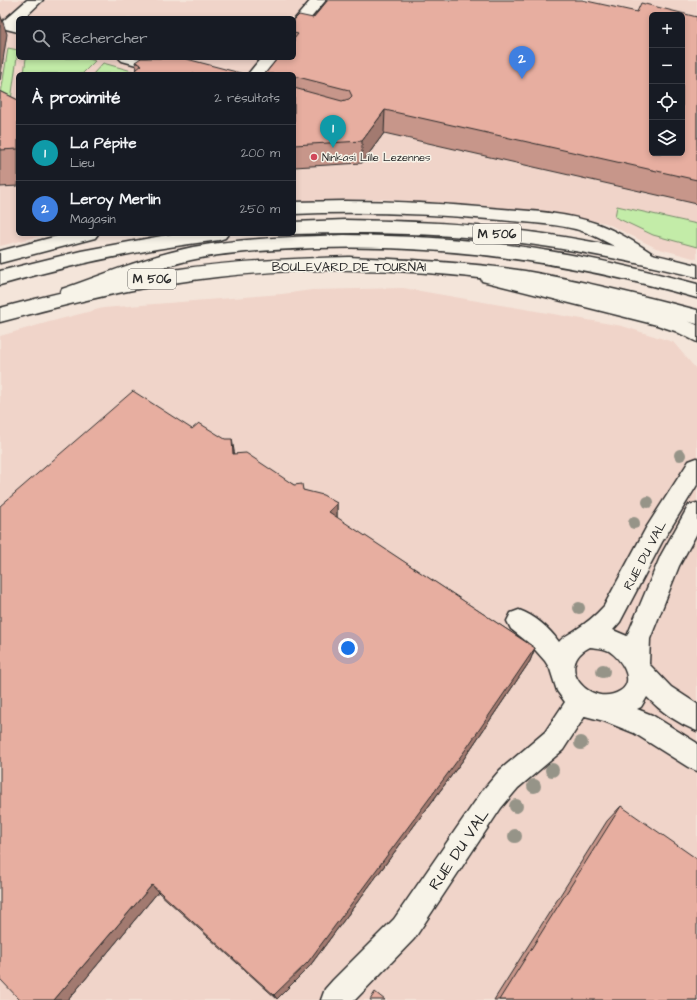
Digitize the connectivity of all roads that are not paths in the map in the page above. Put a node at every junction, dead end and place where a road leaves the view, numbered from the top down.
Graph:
1 (36, 0) edge
2 (319, 0) edge
3 (17, 16) edge
4 (16, 17) edge
5 (16, 27) edge
6 (296, 27) edge
7 (134, 60) edge
8 (268, 60) edge
9 (180, 72) edge
10 (258, 72) edge
11 (296, 208) edge
12 (296, 228) edge
13 (81, 236) edge
14 (203, 236) edge
15 (164, 241) junction
16 (0, 257) edge
17 (650, 260) junction
18 (454, 268) junction
19 (697, 271) edge
20 (0, 278) edge
21 (0, 291) edge
22 (697, 291) edge
23 (55, 299) junction
24 (0, 315) edge
25 (697, 317) edge
26 (697, 335) edge
27 (697, 467) edge
28 (697, 512) edge
29 (520, 621) dead end
30 (584, 637) junction
31 (562, 667) junction
32 (638, 668) junction
33 (592, 704) junction
34 (697, 719) edge
35 (697, 758) edge
36 (336, 1000) edge

1 - 3 main road
2 - 6 main road
4 - 5 main road
7 - 9 main road
8 - 10 main road
11 - 17 main road
12 - 17 main road, M 506
13 - 16 main road
14 - 15 main road, M 506
15 - 20 main road, M 506
15 - 21 main road, M 506
17 - 19 main road, M 506
18 - 23 main road, BOULEVARD DE TOURNAI / M 506
18 - 25 main road, BOULEVARD DE TOURNAI / M 506
18 - 26 main road, M 506
22 - 23 main road
23 - 24 main road, BOULEVARD DE TOURNAI / M 506
27 - 30 main road, RUE DU VAL
28 - 32 main road, RUE DU VAL
29 - 31 main road
30 - 31 main road
30 - 32 main road
31 - 33 main road
32 - 33 main road
32 - 34 main road
33 - 35 main road
33 - 36 main road, RUE DU VAL

